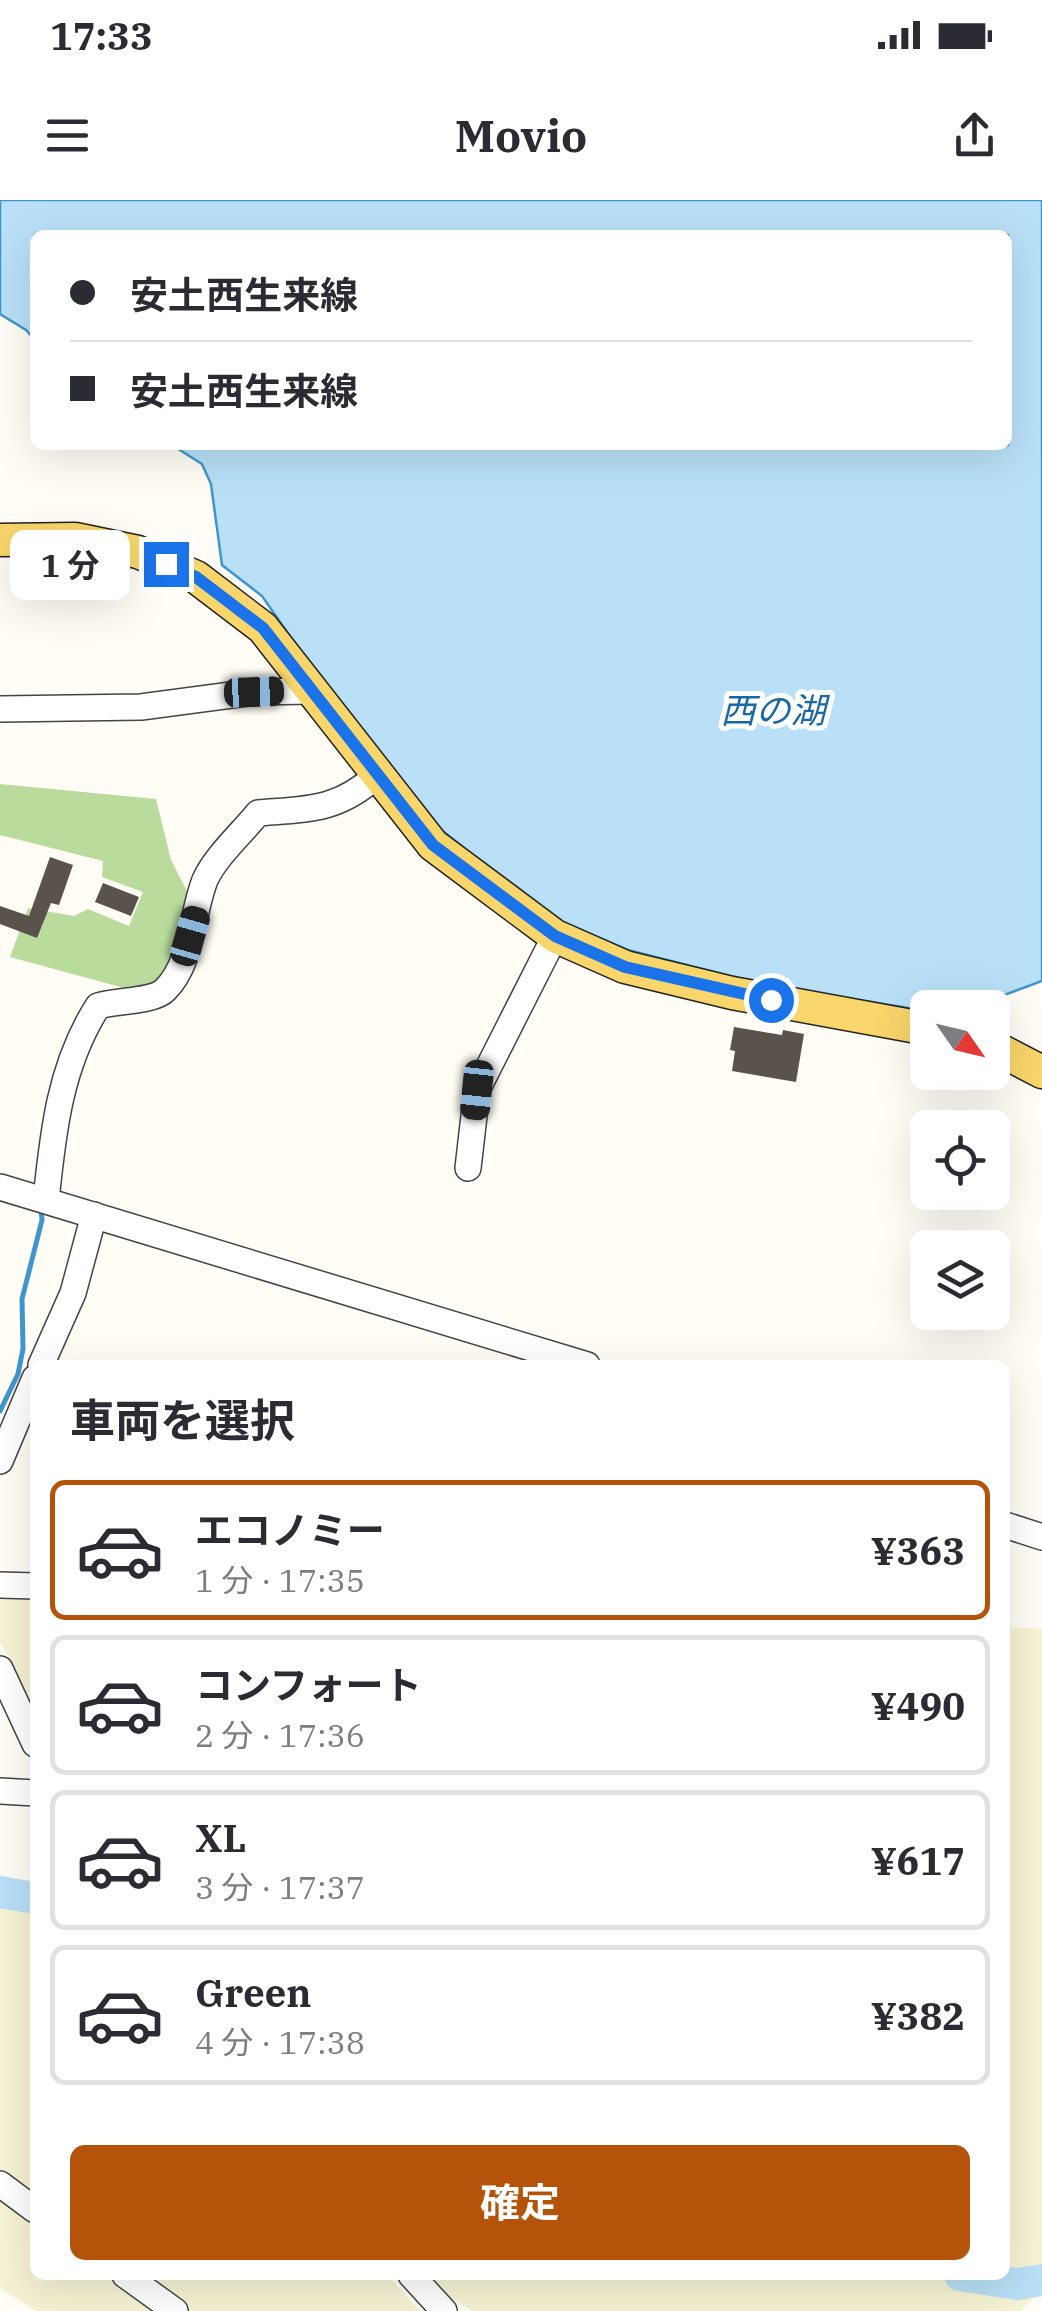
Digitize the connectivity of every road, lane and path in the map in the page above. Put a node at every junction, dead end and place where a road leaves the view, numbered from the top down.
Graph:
1 (0, 540) edge
2 (311, 691) junction
3 (0, 708) edge
4 (376, 776) junction
5 (555, 936) junction
6 (910, 1026) edge
7 (1010, 1055) edge
8 (1042, 1072) edge
9 (468, 1168) dead end
10 (0, 1186) edge
11 (46, 1200) junction
12 (94, 1215) junction
13 (43, 1360) edge
14 (571, 1360) edge
15 (30, 1390) edge
16 (0, 1461) edge
17 (1010, 1526) edge
18 (1042, 1537) edge
19 (0, 1585) edge
20 (30, 1586) edge
21 (0, 1669) edge
22 (30, 1733) edge
23 (0, 1792) edge
24 (30, 1793) edge
25 (0, 2184) edge
26 (30, 2206) edge
27 (132, 2280) edge
28 (416, 2280) edge
29 (175, 2311) edge
30 (444, 2311) edge

1 - 2 main road
2 - 3 street
2 - 4 main road
4 - 5 main road
4 - 11 street
5 - 6 main road
5 - 9 street
7 - 8 main road
10 - 11 street
11 - 12 street
12 - 13 street
12 - 14 street
15 - 16 street
17 - 18 street
19 - 20 street
21 - 22 street
23 - 24 street
25 - 26 street
27 - 29 street
28 - 30 street

